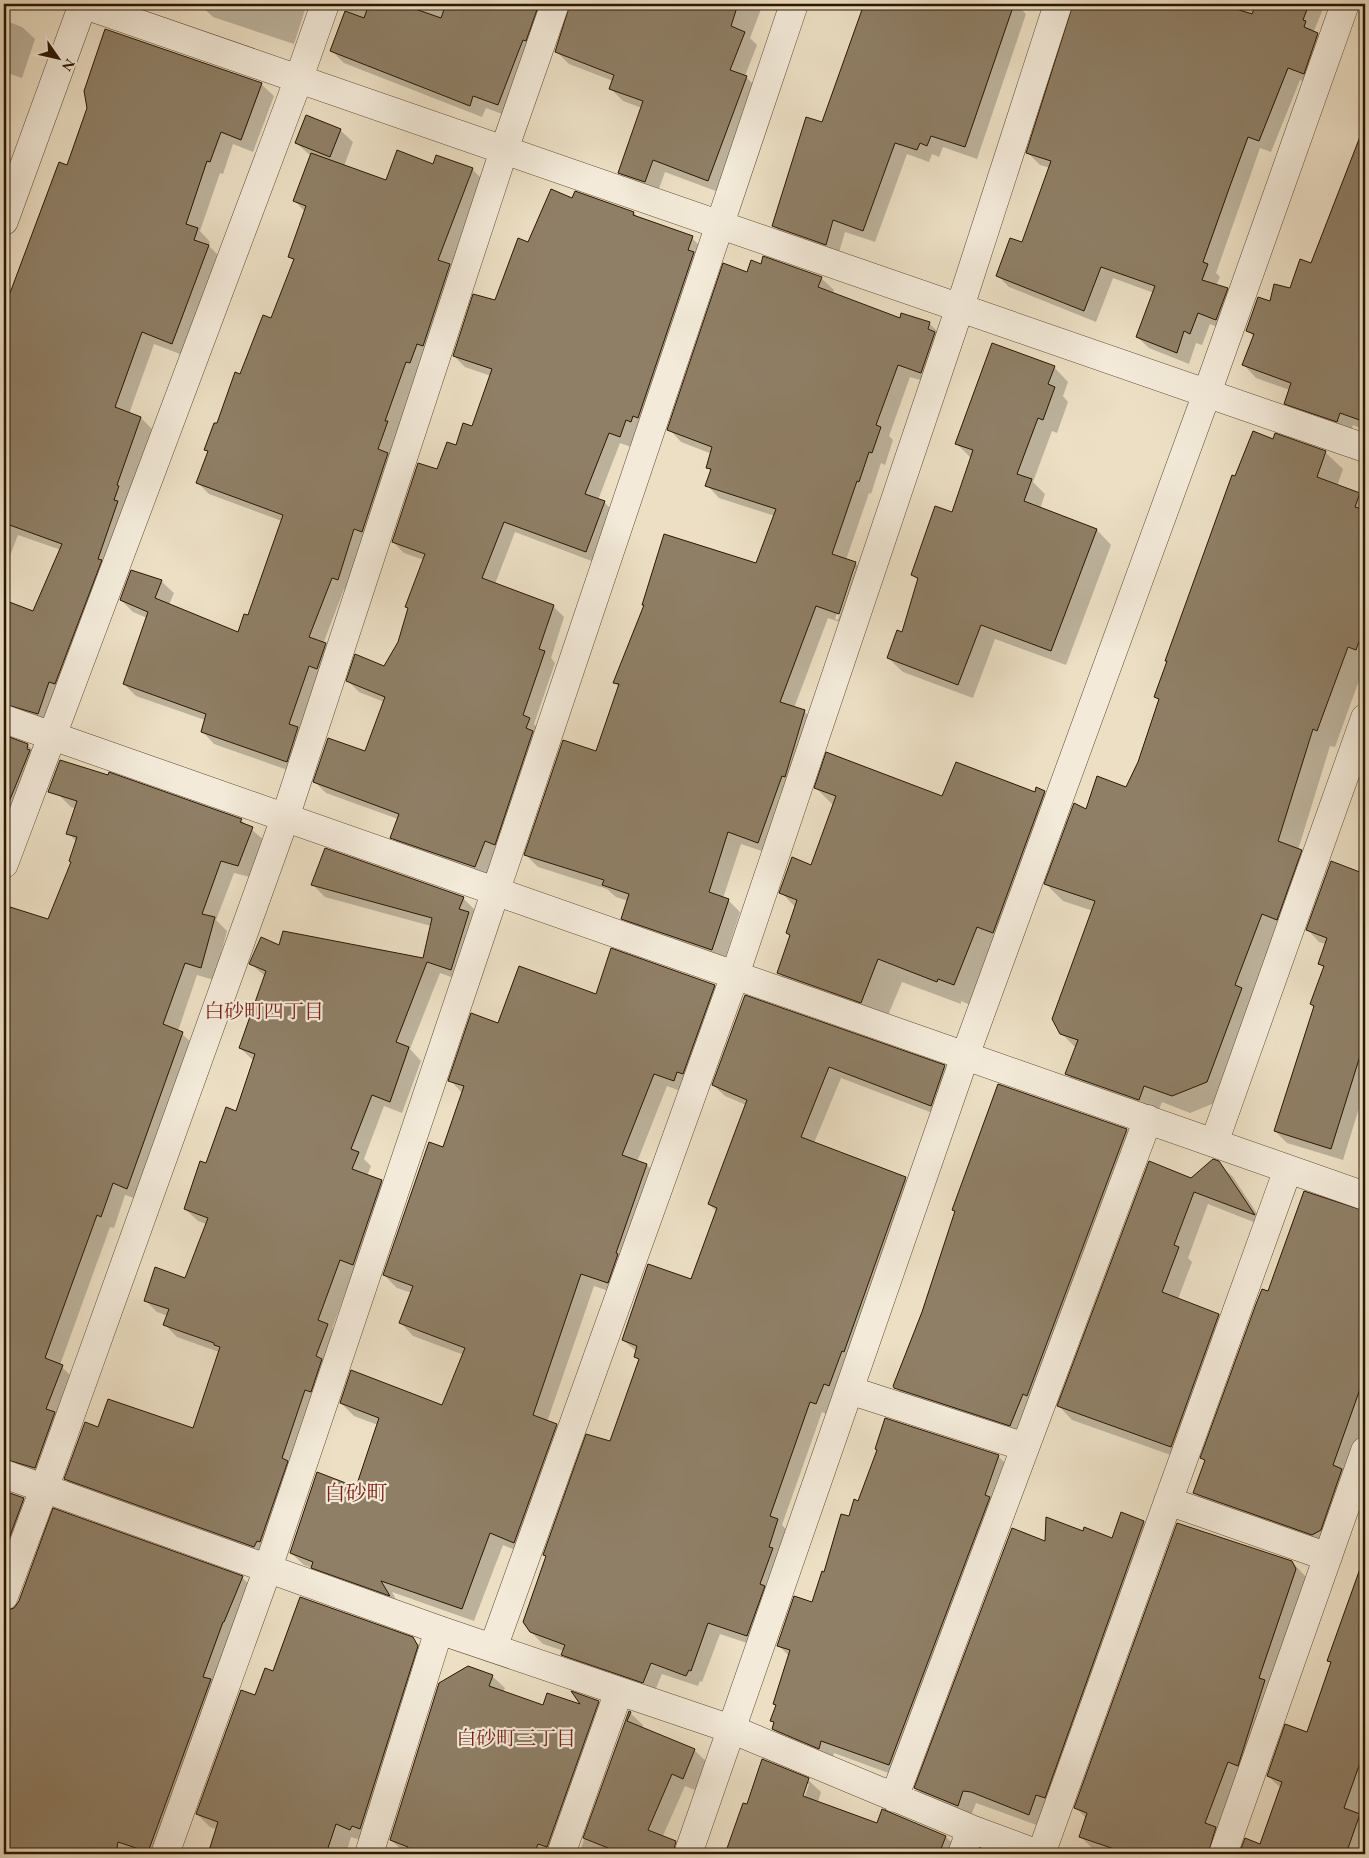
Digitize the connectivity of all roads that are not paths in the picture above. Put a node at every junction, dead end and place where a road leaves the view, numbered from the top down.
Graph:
1 (83, 4) edge
2 (325, 4) edge
3 (555, 4) edge
4 (794, 4) edge
5 (1058, 4) edge
6 (1345, 4) edge
7 (299, 78) junction
8 (504, 150) junction
9 (4, 221) edge
10 (720, 224) junction
11 (960, 308) junction
12 (1208, 393) junction
13 (1365, 448) edge
14 (1365, 718) edge
15 (4, 719) edge
16 (50, 736) junction
17 (285, 818) junction
18 (4, 864) edge
19 (494, 891) junction
20 (735, 975) junction
21 (966, 1056) junction
22 (1148, 1119) junction
23 (1214, 1143) junction
24 (1288, 1169) junction
25 (1365, 1196) edge
26 (848, 1390) junction
27 (1025, 1447) junction
28 (1365, 1452) edge
29 (4, 1474) edge
30 (44, 1489) junction
31 (1168, 1501) junction
32 (1328, 1557) junction
33 (268, 1568) junction
34 (4, 1596) edge
35 (439, 1630) junction
36 (493, 1648) junction
37 (619, 1691) junction
38 (731, 1729) junction
39 (894, 1798) junction
40 (966, 1842) edge
41 (165, 1854) edge
42 (369, 1854) edge
43 (561, 1854) edge
44 (688, 1854) edge
45 (1040, 1854) edge
46 (1223, 1854) edge

1 - 7 street
1 - 9 street
2 - 7 street
3 - 8 street
4 - 10 street
5 - 11 street
6 - 12 street
7 - 8 street
7 - 16 street
8 - 10 street
8 - 17 street
10 - 11 street
10 - 19 street
11 - 12 street
11 - 20 street
12 - 13 street
12 - 21 street
14 - 23 street
15 - 16 street
16 - 17 street
16 - 18 street
17 - 19 street
17 - 30 street
19 - 20 street
19 - 33 street
20 - 21 street
20 - 36 street
21 - 22 street
21 - 26 street
22 - 23 street
22 - 27 street
23 - 24 street
24 - 25 street
24 - 31 street
26 - 27 street
26 - 38 street
27 - 39 street
28 - 32 street
29 - 30 street
30 - 33 street
30 - 34 street
31 - 32 street
31 - 45 street
32 - 46 street
33 - 35 street
33 - 41 street
35 - 36 street
35 - 42 street
36 - 37 street
37 - 38 street
37 - 43 street
38 - 39 street
38 - 44 street
39 - 40 street
40 - 45 street

